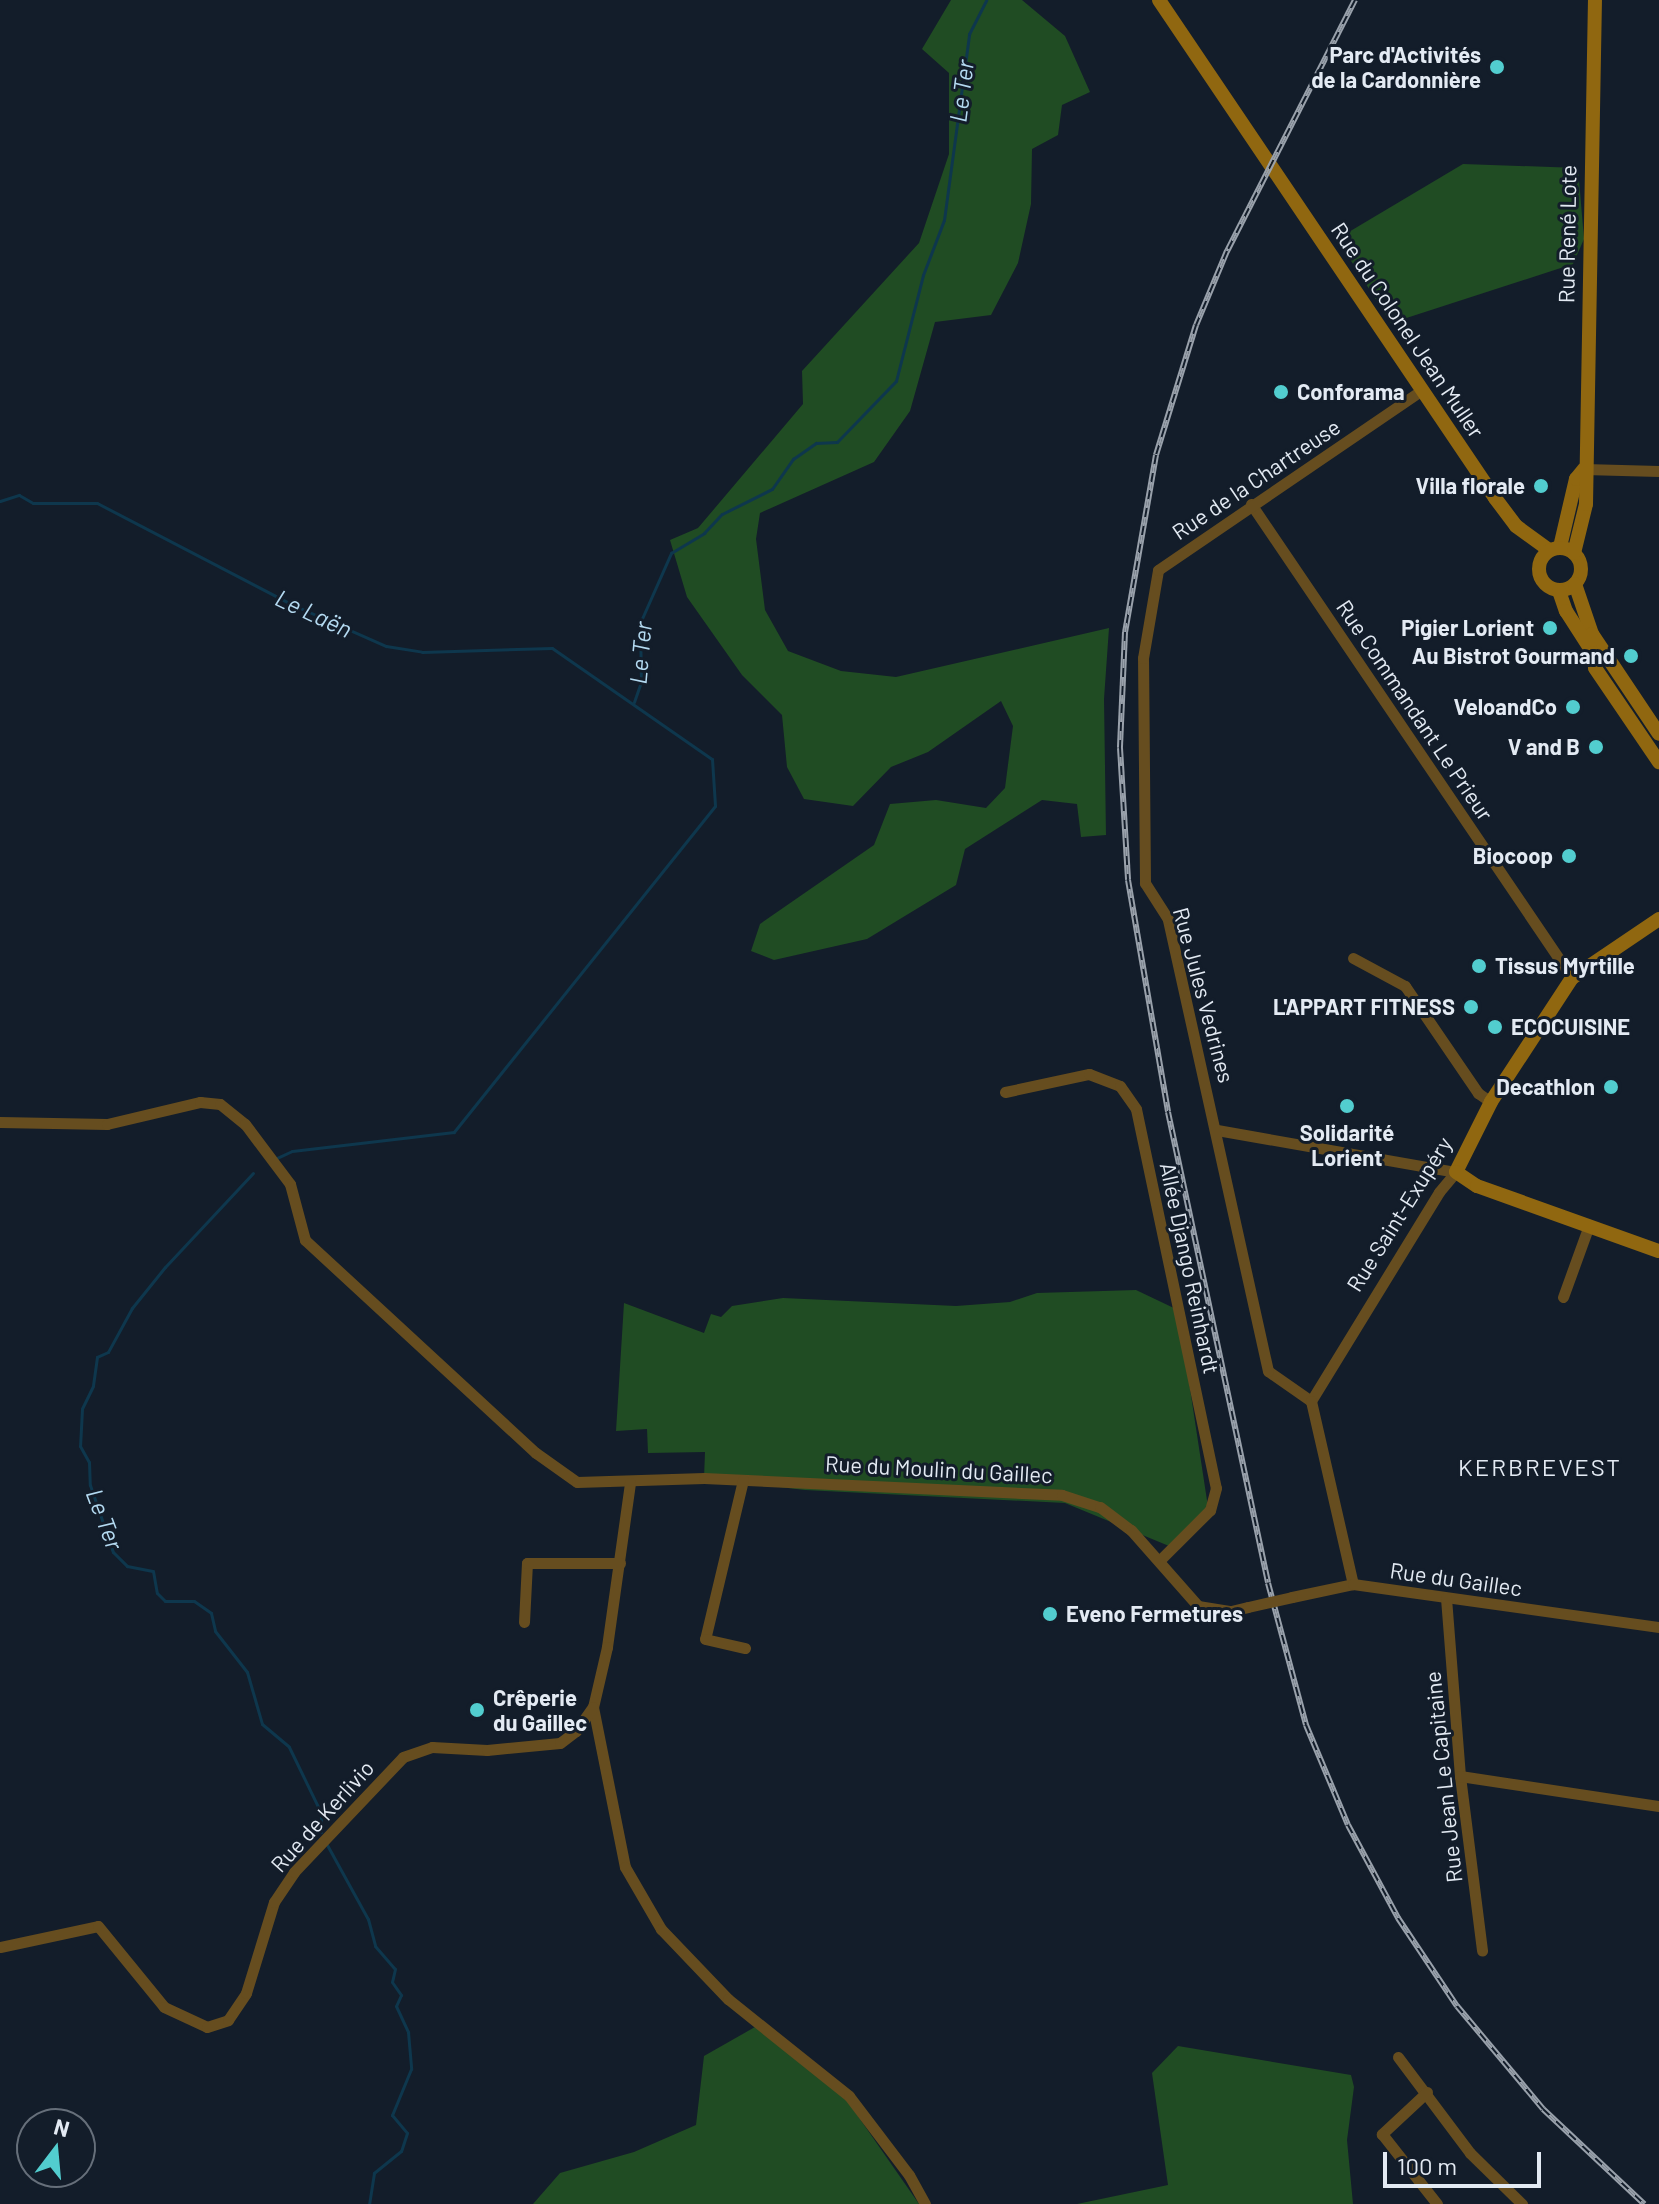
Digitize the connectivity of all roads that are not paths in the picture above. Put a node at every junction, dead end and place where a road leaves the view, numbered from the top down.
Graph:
1 (1159, 0) edge
2 (1595, 0) edge
3 (1422, 390) junction
4 (1584, 469) junction
5 (1659, 471) edge
6 (1251, 504) junction
7 (1516, 526) junction
8 (1561, 550) junction
9 (1538, 566) junction
10 (1155, 577) joint
11 (1575, 584) junction
12 (1559, 591) junction
13 (1659, 734) edge
14 (1659, 762) edge
15 (1659, 919) edge
16 (1353, 958) dead end
17 (1572, 978) junction
18 (1005, 1092) dead end
19 (1491, 1102) junction
20 (0, 1122) edge
21 (1217, 1130) junction
22 (1456, 1172) junction
23 (1589, 1225) junction
24 (1659, 1251) edge
25 (1563, 1297) dead end
26 (1311, 1401) junction
27 (743, 1480) junction
28 (630, 1483) junction
29 (1160, 1560) junction
30 (620, 1563) junction
31 (1353, 1584) junction
32 (1446, 1598) junction
33 (1248, 1607) joint
34 (524, 1622) dead end
35 (1659, 1627) edge
36 (745, 1648) dead end
37 (593, 1707) junction
38 (1460, 1776) junction
39 (1659, 1806) edge
40 (0, 1947) edge
41 (1482, 1951) dead end
42 (1398, 2057) dead end
43 (1430, 2096) junction
44 (925, 2204) edge
45 (1437, 2204) edge
46 (1522, 2204) edge

1 - 3 main road, Rue du Colonel Jean Muller
2 - 4 main road, Rue René Lote
3 - 6 street, Rue de la Chartreuse
3 - 7 main road, Rue du Colonel Jean Muller
4 - 5 street
4 - 8 main road, Rue René Lote
6 - 10 street, Rue de la Chartreuse
6 - 17 street, Rue Commandant Le Prieur
7 - 8 main road, Rue du Colonel Jean Muller
7 - 9 main road, Rue du Colonel Jean Muller
8 - 9 main road
8 - 11 main road
9 - 12 main road
10 - 21 street, Rue Jules Vedrines
11 - 12 main road
11 - 13 main road
12 - 14 main road
15 - 17 main road, Rue Saint-Exupéry
16 - 19 street
17 - 19 main road, Rue Saint-Exupéry
18 - 29 street, Allée Django Reinhardt
19 - 22 main road, Rue Saint-Exupéry
20 - 28 street, Rue du Moulin du Gaillec
21 - 22 street
21 - 26 street, Rue Jules Vedrines
22 - 23 main road
22 - 26 street, Rue Saint-Exupéry
23 - 24 main road
23 - 25 street
26 - 31 street
27 - 28 street, Rue du Moulin du Gaillec
27 - 29 street, Rue du Moulin du Gaillec
27 - 36 street
28 - 30 street
29 - 33 street, Rue du Moulin du Gaillec
30 - 34 street
30 - 37 street
31 - 32 street, Rue du Gaillec
31 - 33 street, Rue du Gaillec, bridge
32 - 35 street, Rue du Gaillec
32 - 38 street, Rue Jean Le Capitaine
37 - 40 street, Rue de Kerlivio
37 - 44 street
38 - 39 street
38 - 41 street, Rue Jean Le Capitaine
42 - 43 street
43 - 45 street
43 - 46 street

